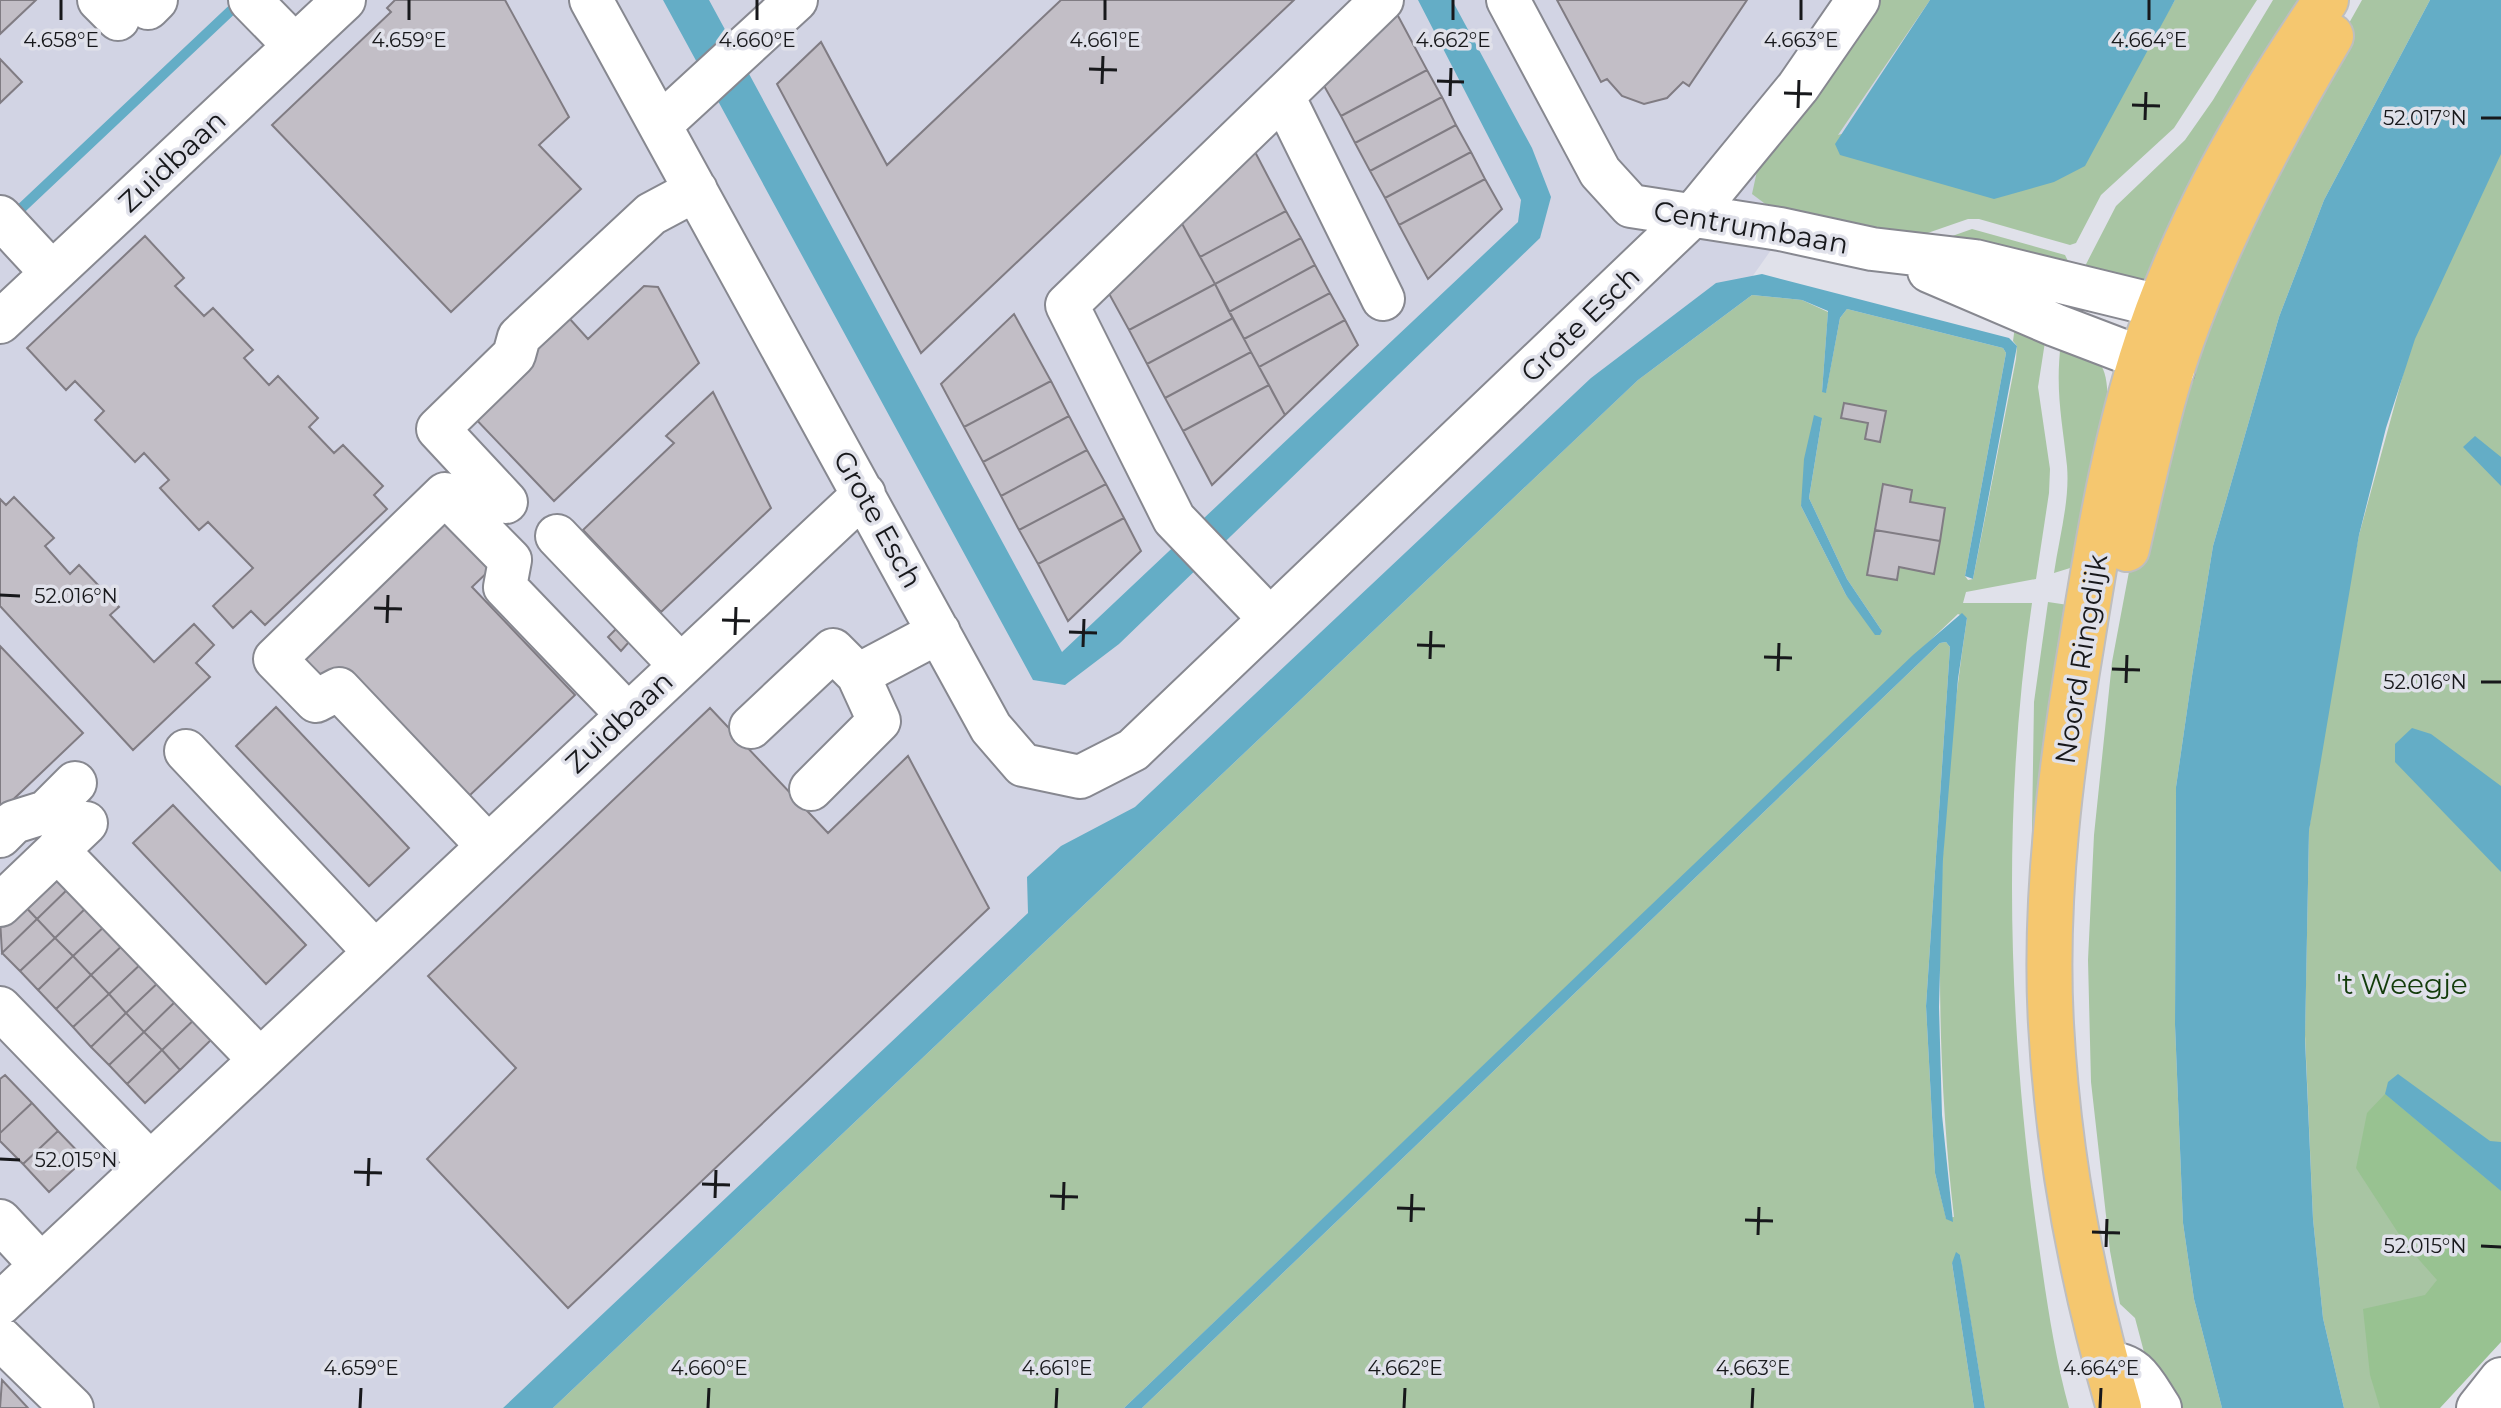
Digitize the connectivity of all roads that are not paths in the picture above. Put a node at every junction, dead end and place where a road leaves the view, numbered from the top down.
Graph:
1 (344, 0) edge
2 (591, 0) edge
3 (796, 0) edge
4 (1382, 0) edge
5 (1508, 0) edge
6 (1858, 0) edge
7 (2326, 0) edge
8 (2354, 0) edge
9 (253, 3) edge
10 (295, 46) junction
11 (1283, 96) junction
12 (660, 125) junction
13 (696, 190) junction
14 (1692, 216) junction
15 (11, 229) edge
16 (1872, 249) junction
17 (52, 273) junction
18 (1383, 299) dead end
19 (2177, 310) junction
20 (0, 322) edge
21 (2157, 364) junction
22 (864, 494) junction
23 (506, 502) dead end
24 (557, 536) dead end
25 (1270, 619) junction
26 (939, 632) junction
27 (680, 665) junction
28 (858, 675) junction
29 (627, 714) junction
30 (751, 727) dead end
31 (186, 751) dead end
32 (75, 783) dead end
33 (811, 789) dead end
34 (0, 836) edge
35 (487, 845) junction
36 (0, 905) edge
37 (375, 952) junction
38 (0, 1008) edge
39 (260, 1060) junction
40 (150, 1163) junction
41 (0, 1221) edge
42 (41, 1265) junction
43 (0, 1304) edge
44 (0, 1338) edge
45 (2106, 1363) junction
46 (2501, 1379) edge
47 (72, 1408) edge
48 (2119, 1408) edge
49 (2160, 1408) edge
50 (2478, 1408) edge

1 - 10 street, Zuidbaan
2 - 12 street, Grote Esch
3 - 12 street
4 - 11 street
5 - 14 street, Centrumbaan
6 - 14 street, Grote Esch
7 - 19 main road, Noord Ringdijk
8 - 19 main road, Noord Ringdijk
9 - 10 street
10 - 17 street, Zuidbaan
11 - 18 street
11 - 25 street
12 - 13 street, Grote Esch
13 - 22 street, Grote Esch
13 - 23 street
14 - 16 street, Centrumbaan
14 - 25 street, Grote Esch
15 - 17 street
16 - 19 street, Centrumbaan
16 - 21 street, Centrumbaan
17 - 20 street, Zuidbaan
19 - 21 main road, Noord Ringdijk
21 - 45 main road, Noord Ringdijk
22 - 26 street, Grote Esch
22 - 27 street, Zuidbaan
24 - 27 street
25 - 26 street, Grote Esch
26 - 28 street
27 - 29 street, Zuidbaan
28 - 30 street
28 - 33 street
29 - 35 street, Zuidbaan
29 - 35 street
31 - 37 street
32 - 34 street
35 - 37 street, Zuidbaan
36 - 39 street
37 - 39 street, Zuidbaan
38 - 40 street
39 - 40 street, Zuidbaan
40 - 42 street, Zuidbaan
41 - 42 street
42 - 43 street, Zuidbaan
44 - 47 street
45 - 48 main road, Noord Ringdijk
45 - 49 street
46 - 50 street

